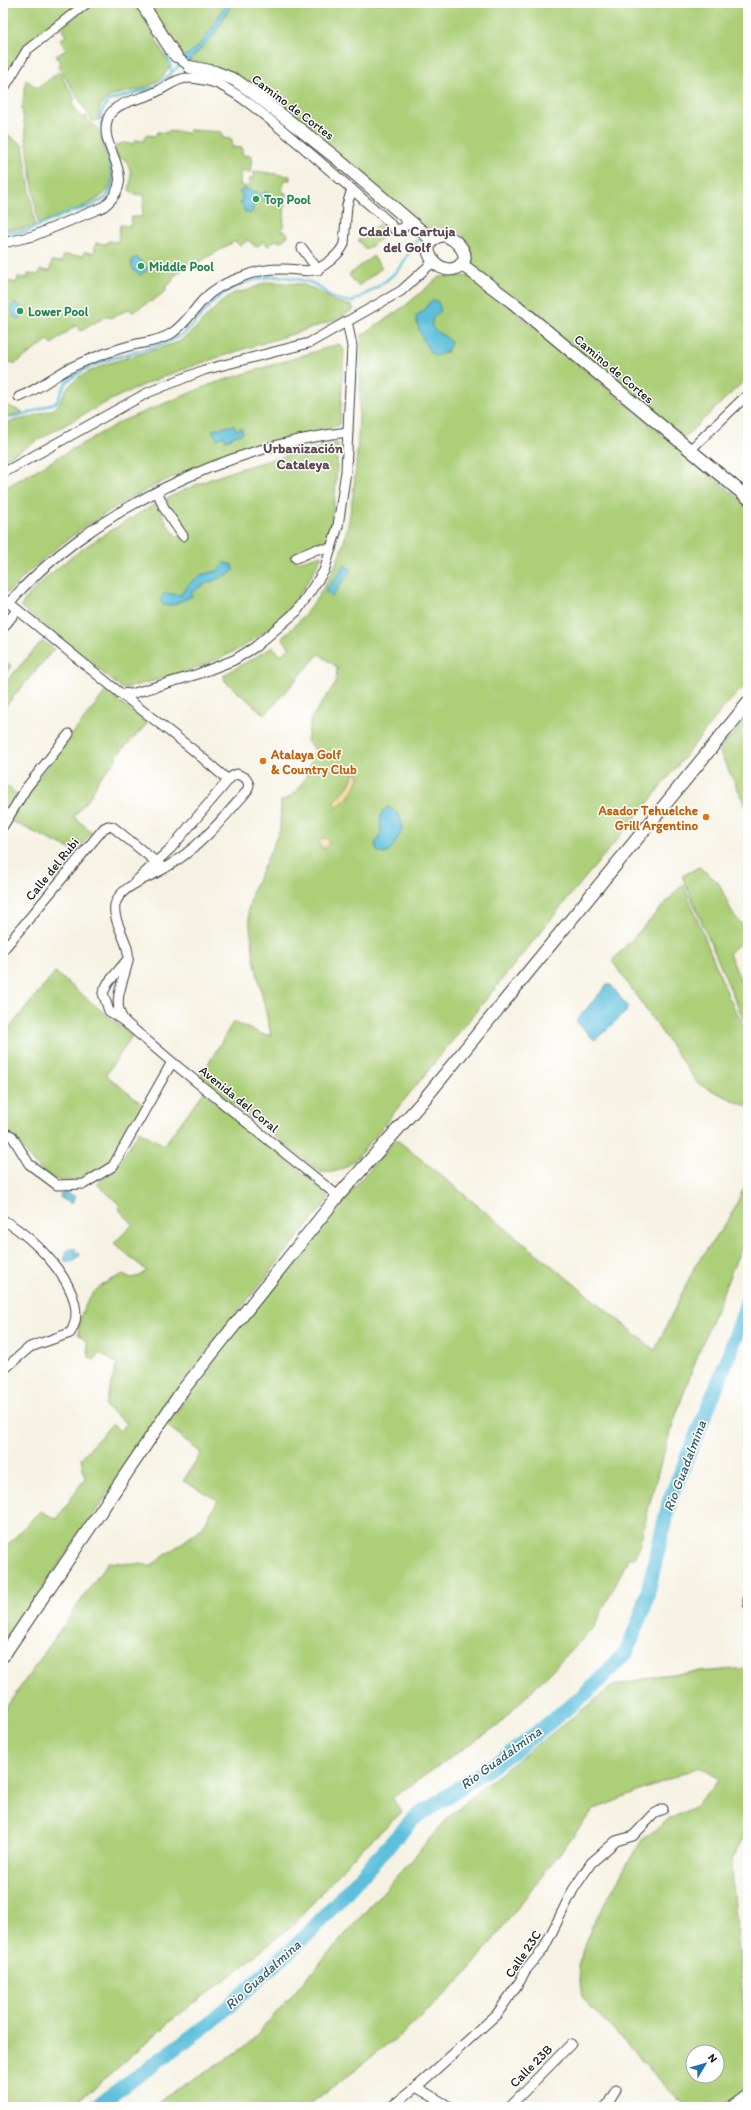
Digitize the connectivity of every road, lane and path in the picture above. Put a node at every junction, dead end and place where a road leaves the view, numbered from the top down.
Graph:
1 (87, 3) edge
2 (141, 3) edge
3 (176, 56) joint
4 (190, 67) joint
5 (3, 90) edge
6 (352, 189) junction
7 (407, 224) junction
8 (432, 240) junction
9 (3, 243) edge
10 (302, 248) dead end
11 (434, 261) junction
12 (461, 264) junction
13 (318, 270) junction
14 (348, 321) junction
15 (748, 394) edge
16 (19, 397) dead end
17 (348, 432) junction
18 (690, 450) junction
19 (3, 473) edge
20 (158, 493) junction
21 (748, 498) edge
22 (183, 536) dead end
23 (331, 549) junction
24 (296, 558) dead end
25 (6, 601) edge
26 (17, 610) junction
27 (3, 628) edge
28 (120, 693) junction
29 (748, 703) edge
30 (69, 734) dead end
31 (228, 780) junction
32 (3, 826) edge
33 (157, 862) junction
34 (165, 868) junction
35 (134, 883) junction
36 (3, 950) edge
37 (128, 958) junction
38 (124, 1022) junction
39 (172, 1062) junction
40 (3, 1132) edge
41 (338, 1196) junction
42 (3, 1220) edge
43 (3, 1370) edge
44 (748, 1600) edge
45 (748, 1604) edge
46 (3, 1656) edge
47 (663, 1809) dead end
48 (571, 2044) dead end
49 (416, 2088) junction
50 (616, 2090) dead end
51 (748, 2094) edge
52 (391, 2107) edge
53 (450, 2107) edge
54 (509, 2107) edge
55 (606, 2107) edge
56 (730, 2107) edge

1 - 5 street
2 - 3 main road, Camino de Cortes
3 - 4 street, Camino de Cortes
4 - 7 main road, Camino de Cortes
6 - 7 street
6 - 9 street
6 - 13 street
7 - 8 main road, Camino de Cortes
8 - 11 main road
8 - 12 main road
10 - 13 street
11 - 12 main road
11 - 14 street
12 - 18 main road, Camino de Cortes
13 - 16 street
14 - 17 street
14 - 19 street
15 - 18 street
17 - 20 street
17 - 23 street
18 - 21 main road, Camino de Cortes
20 - 22 street
20 - 25 street
23 - 24 street
23 - 28 street
25 - 26 street
26 - 27 street
26 - 28 street
28 - 31 street
29 - 41 main road
30 - 32 street
31 - 33 street
31 - 34 street
33 - 34 street
33 - 35 street
33 - 36 street, Calle del Rubi
34 - 35 street
35 - 37 street
37 - 38 street
37 - 38 street, Avenida del Coral
38 - 39 street, Avenida del Coral
39 - 40 street
39 - 41 street, Avenida del Coral
41 - 46 main road
42 - 43 street
44 - 45 street
47 - 49 street, Calle 23C
48 - 54 street, Calle 23B
49 - 52 street, Calle 23C
49 - 53 street
50 - 55 street
51 - 56 street

